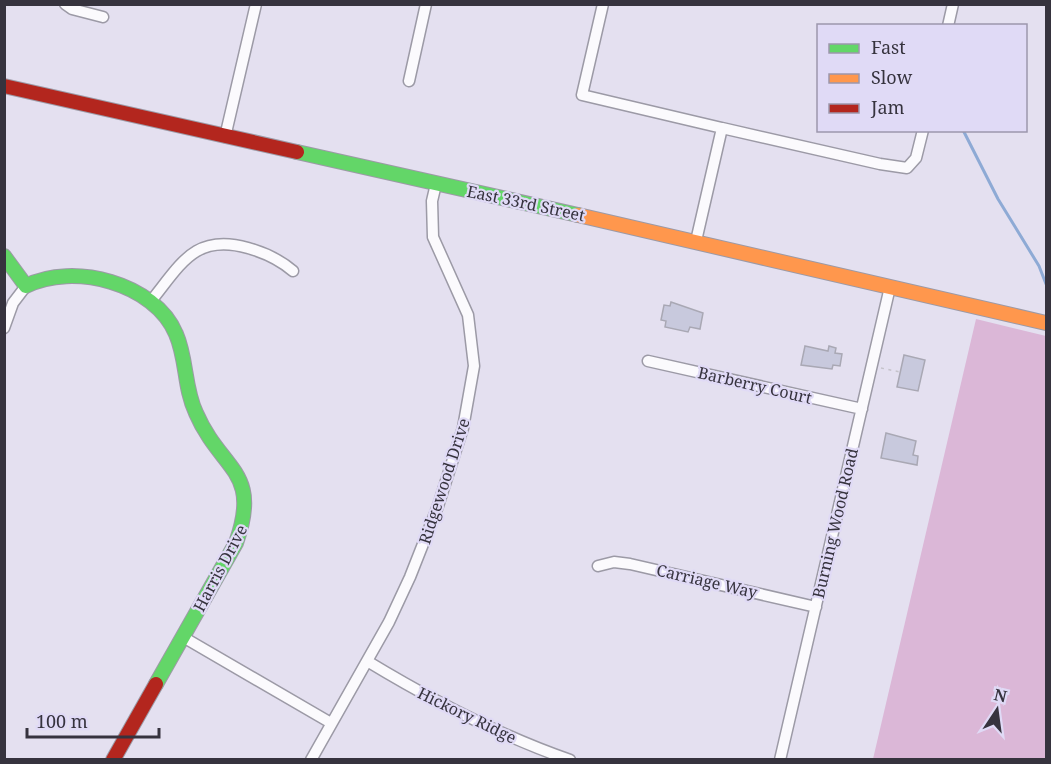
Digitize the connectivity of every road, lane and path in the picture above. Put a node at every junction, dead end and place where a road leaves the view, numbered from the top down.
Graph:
1 (65, 4) edge
2 (256, 4) edge
3 (426, 4) edge
4 (603, 4) edge
5 (953, 4) edge
6 (103, 16) dead end
7 (948, 24) edge
8 (409, 81) dead end
9 (4, 86) edge
10 (722, 128) junction
11 (922, 132) edge
12 (225, 137) junction
13 (436, 184) junction
14 (696, 241) junction
15 (4, 256) edge
16 (293, 271) dead end
17 (26, 286) junction
18 (890, 287) junction
19 (151, 301) junction
20 (1047, 323) edge
21 (4, 328) edge
22 (648, 361) dead end
23 (872, 368) junction
24 (900, 372) dead end
25 (862, 409) junction
26 (598, 566) dead end
27 (816, 607) junction
28 (183, 637) junction
29 (367, 661) junction
30 (331, 723) junction
31 (113, 759) edge
32 (310, 759) edge
33 (570, 759) edge
34 (780, 759) edge

1 - 6 street
2 - 12 street
3 - 8 street
4 - 10 street
5 - 7 street
9 - 12 street, East 33rd Street
10 - 11 street
10 - 14 street
12 - 13 street, East 33rd Street
13 - 14 street, East 33rd Street
13 - 29 street, Ridgewood Drive
14 - 18 street, East 33rd Street
15 - 17 street
16 - 19 street
17 - 19 street, Harris Drive
17 - 21 street
18 - 20 street, East 33rd Street
18 - 23 street, Burning Wood Road
19 - 28 street, Harris Drive
22 - 25 street, Barberry Court
23 - 24 path
23 - 25 street, Burning Wood Road
25 - 27 street, Burning Wood Road
26 - 27 street, Carriage Way
27 - 34 street, Burning Wood Road
28 - 30 street
28 - 31 street, Harris Drive
29 - 30 street, Ridgewood Drive
29 - 33 street, Hickory Ridge
30 - 32 street, Ridgewood Drive

